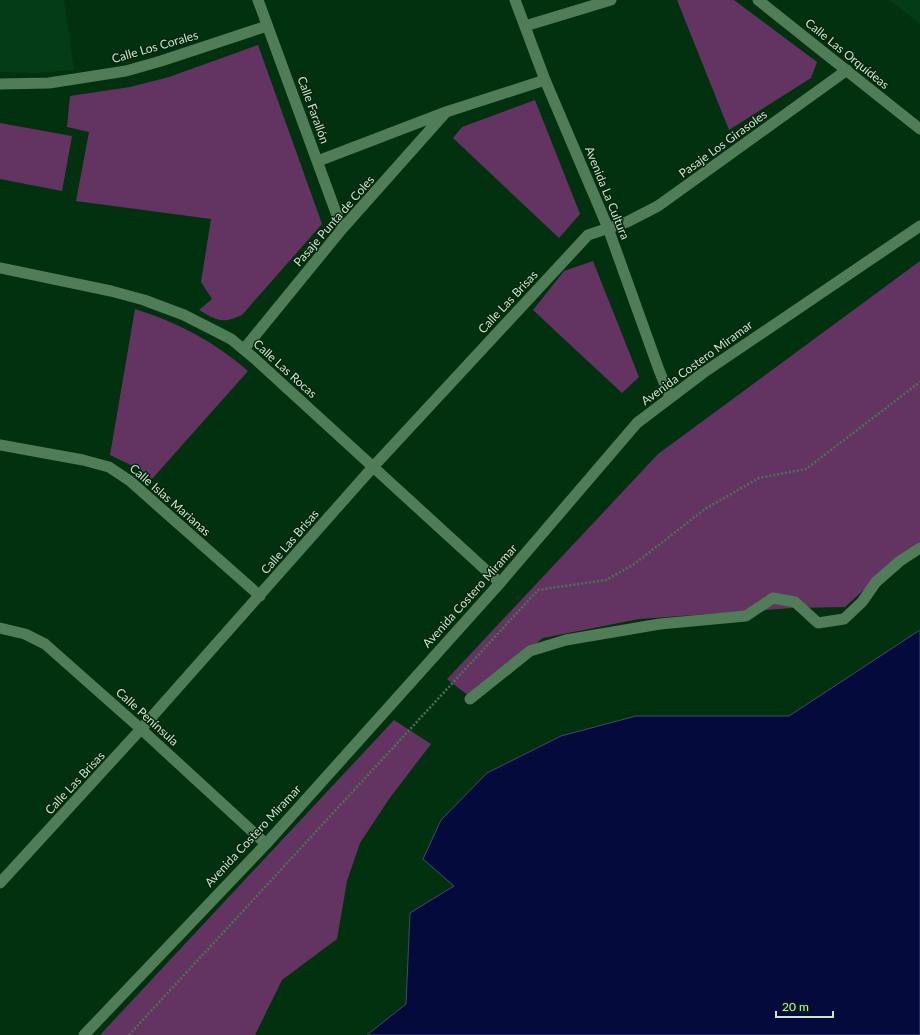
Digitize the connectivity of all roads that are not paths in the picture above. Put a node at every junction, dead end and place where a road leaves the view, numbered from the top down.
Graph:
1 (258, 0) edge
2 (515, 0) edge
3 (611, 0) edge
4 (758, 0) edge
5 (267, 26) junction
6 (525, 26) junction
7 (847, 70) junction
8 (545, 80) junction
9 (0, 84) edge
10 (446, 112) junction
11 (920, 129) edge
12 (318, 161) junction
13 (920, 226) edge
14 (608, 228) junction
15 (342, 229) junction
16 (0, 268) edge
17 (244, 349) junction
18 (670, 397) junction
19 (0, 445) edge
20 (374, 467) junction
21 (920, 548) edge
22 (500, 583) junction
23 (260, 596) junction
24 (0, 628) edge
25 (470, 699) dead end
26 (141, 729) junction
27 (266, 844) junction
28 (0, 883) edge
29 (84, 1035) edge

1 - 5 street, Calle Farallón
2 - 6 street, Avenida La Cultura
3 - 6 street
4 - 7 street, Calle Las Orquídeas
5 - 9 street, Calle Los Corales
5 - 12 street, Calle Farallón
6 - 8 street, Avenida La Cultura
7 - 11 street, Calle Las Orquídeas
7 - 14 street, Pasaje Los Girasoles
8 - 10 street
8 - 14 street, Avenida La Cultura
10 - 12 street
10 - 15 street, Pasaje Punta de Coles
12 - 15 street, Calle Farallón
13 - 18 street, Avenida Costero Miramar
14 - 18 street, Avenida La Cultura
14 - 20 street, Calle Las Brisas
15 - 17 street, Pasaje Punta de Coles
16 - 17 street, Calle Las Rocas
17 - 20 street, Calle Las Rocas
18 - 22 street, Avenida Costero Miramar
19 - 23 street, Calle Islas Marianas
20 - 22 street, Calle Las Rocas
20 - 23 street, Calle Las Brisas
21 - 25 street
22 - 27 street, Avenida Costero Miramar
23 - 26 street, Calle Las Brisas
24 - 26 street, Calle Península
26 - 27 street, Calle Península
26 - 28 street, Calle Las Brisas
27 - 29 street, Avenida Costero Miramar

